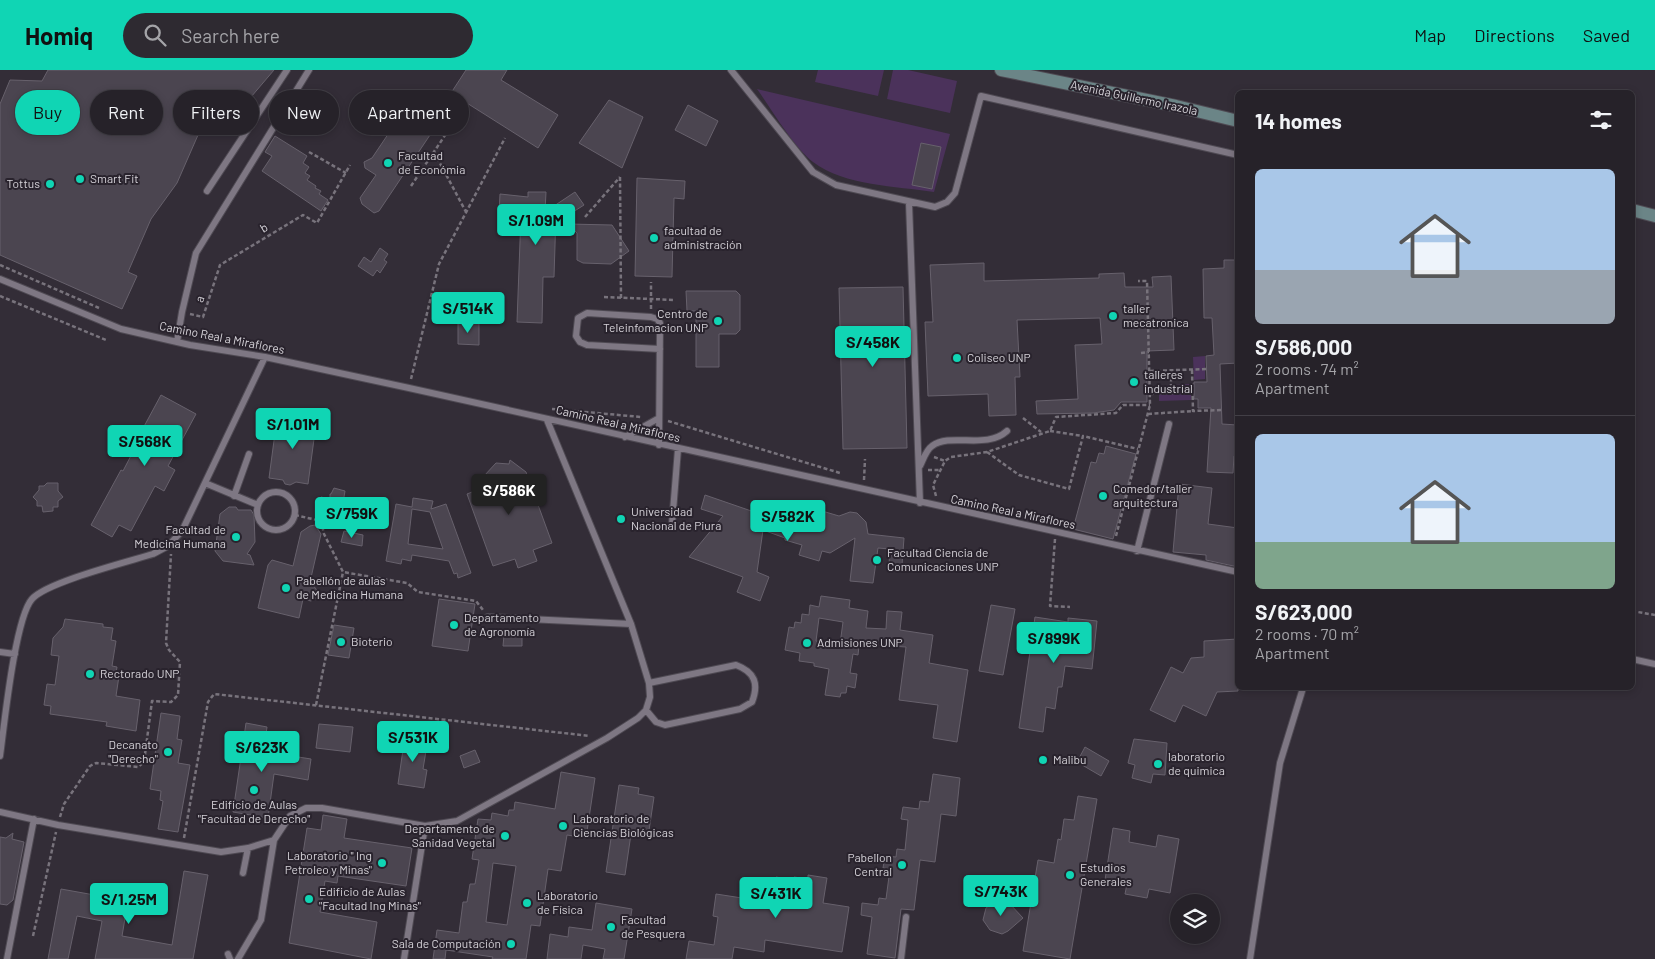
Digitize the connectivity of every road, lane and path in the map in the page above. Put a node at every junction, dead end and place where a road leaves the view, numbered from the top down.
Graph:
1 (287, 70) edge
2 (309, 70) edge
3 (731, 70) edge
4 (1001, 70) edge
5 (1235, 121) edge
6 (445, 135) edge
7 (505, 138) dead end
8 (309, 152) dead end
9 (434, 152) junction
10 (1235, 154) edge
11 (350, 166) dead end
12 (346, 173) junction
13 (411, 186) dead end
14 (207, 191) dead end
15 (909, 203) junction
16 (1635, 211) edge
17 (466, 212) junction
18 (1655, 216) edge
19 (586, 217) dead end
20 (0, 265) edge
21 (220, 265) joint
22 (0, 279) edge
23 (1138, 281) dead end
24 (651, 282) dead end
25 (0, 296) edge
26 (604, 297) dead end
27 (621, 298) junction
28 (651, 299) junction
29 (675, 300) dead end
30 (100, 309) dead end
31 (182, 312) junction
32 (651, 317) junction
33 (106, 340) dead end
34 (178, 342) junction
35 (660, 349) junction
36 (1149, 352) junction
37 (1142, 353) dead end
38 (265, 358) junction
39 (1206, 369) dead end
40 (1192, 370) junction
41 (1170, 371) junction
42 (1150, 372) junction
43 (409, 388) junction
44 (1193, 392) junction
45 (1171, 393) junction
46 (1150, 394) junction
47 (1150, 405) junction
48 (1221, 410) dead end
49 (1193, 411) junction
50 (1148, 414) junction
51 (659, 418) junction
52 (1023, 418) dead end
53 (547, 420) junction
54 (1170, 424) dead end
55 (1007, 431) dead end
56 (1050, 431) junction
57 (1041, 432) junction
58 (1083, 436) junction
59 (625, 437) junction
60 (658, 445) junction
61 (678, 449) junction
62 (1139, 449) junction
63 (986, 452) junction
64 (249, 454) dead end
65 (865, 459) dead end
66 (919, 470) junction
67 (846, 474) dead end
68 (855, 477) dead end
69 (205, 483) junction
70 (234, 496) junction
71 (938, 502) dead end
72 (920, 503) junction
73 (258, 505) junction
74 (295, 515) junction
75 (672, 524) dead end
76 (1055, 532) junction
77 (1115, 542) dead end
78 (172, 543) junction
79 (1137, 550) junction
80 (1235, 571) edge
81 (343, 572) junction
82 (1070, 607) dead end
83 (1635, 612) edge
84 (1655, 615) edge
85 (488, 617) joint
86 (631, 624) junction
87 (0, 652) edge
88 (15, 654) junction
89 (1635, 660) edge
90 (1655, 664) edge
91 (649, 683) junction
92 (1302, 690) edge
93 (316, 705) junction
94 (646, 710) junction
95 (607, 738) junction
96 (0, 756) edge
97 (0, 812) edge
98 (34, 819) junction
99 (58, 824) junction
100 (425, 826) junction
101 (274, 840) junction
102 (182, 846) junction
103 (248, 848) junction
104 (243, 873) dead end
105 (906, 917) dead end
106 (32, 936) dead end
107 (7, 959) edge
108 (238, 959) edge
109 (404, 959) edge
110 (901, 959) edge
111 (1250, 959) edge

1 - 14 lane
2 - 31 lane
3 - 15 lane
4 - 5 main road, Avenida Guillermo Irazola
6 - 9 path
7 - 17 path
8 - 12 path
9 - 13 path
9 - 17 path
10 - 15 lane
11 - 12 path
12 - 21 path, b
15 - 66 lane
16 - 18 main road
17 - 43 path
19 - 27 path
20 - 30 path
21 - 31 path, a
22 - 34 lane, Camino Real a Miraflores
23 - 36 path
24 - 28 path
25 - 33 path
26 - 27 path
27 - 28 path
28 - 29 path
28 - 32 path
31 - 34 lane
32 - 35 lane
32 - 35 lane
34 - 38 lane, Camino Real a Miraflores
35 - 51 lane
36 - 37 path
36 - 42 path
38 - 43 lane, Camino Real a Miraflores
38 - 69 lane
39 - 40 path
40 - 41 path
40 - 44 path
41 - 42 path
41 - 45 path
42 - 46 path
43 - 53 lane, Camino Real a Miraflores
44 - 45 path
44 - 49 path
45 - 46 path
46 - 47 path
47 - 50 path
47 - 56 path
48 - 49 path
49 - 50 path
50 - 62 path
51 - 53 path
51 - 59 lane
51 - 60 lane
51 - 67 path
52 - 57 path
53 - 59 lane, Camino Real a Miraflores
53 - 86 lane
54 - 79 lane
55 - 66 lane
56 - 57 path
56 - 58 path
57 - 63 path
58 - 62 path
58 - 63 path
59 - 60 lane, Camino Real a Miraflores
60 - 61 lane, Camino Real a Miraflores
61 - 72 lane, Camino Real a Miraflores
61 - 75 lane
62 - 77 path
63 - 71 path
64 - 70 lane
65 - 68 path
66 - 72 lane
69 - 70 lane
69 - 78 lane
70 - 73 lane
72 - 76 lane, Camino Real a Miraflores
73 - 74 lane
73 - 74 lane
74 - 81 path
76 - 79 lane, Camino Real a Miraflores
76 - 82 path
78 - 88 lane
78 - 99 path
79 - 80 lane, Camino Real a Miraflores
81 - 85 path
81 - 93 path
83 - 84 path
85 - 86 lane
86 - 91 lane
87 - 88 lane
88 - 96 lane
89 - 90 lane
91 - 94 lane
91 - 94 lane
92 - 111 lane
93 - 95 path
93 - 102 path
94 - 95 lane
95 - 100 lane
97 - 98 lane
98 - 99 lane
98 - 107 lane
99 - 102 lane
99 - 106 path
100 - 101 lane
100 - 109 lane
101 - 103 lane
101 - 108 lane
102 - 103 lane
103 - 104 lane
105 - 110 lane

